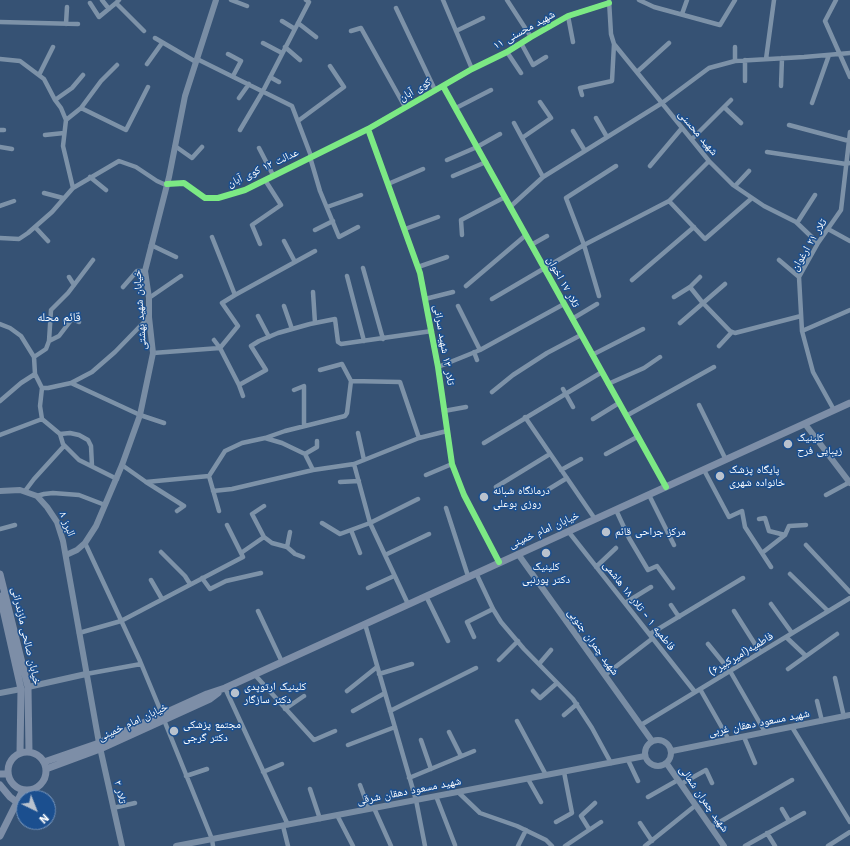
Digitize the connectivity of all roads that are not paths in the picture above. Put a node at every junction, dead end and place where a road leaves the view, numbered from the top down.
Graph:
1 (102, 0) edge
2 (216, 0) edge
3 (231, 0) edge
4 (306, 0) edge
5 (443, 0) edge
6 (507, 0) edge
7 (640, 0) edge
8 (687, 0) edge
9 (735, 0) edge
10 (774, 0) edge
11 (836, 0) edge
12 (609, 1) edge
13 (646, 1) edge
14 (118, 2) edge
15 (90, 3) dead end
16 (66, 6) dead end
17 (247, 6) dead end
18 (396, 8) dead end
19 (109, 9) junction
20 (682, 14) junction
21 (568, 16) junction
22 (484, 18) dead end
23 (282, 20) dead end
24 (0, 22) edge
25 (298, 23) junction
26 (66, 24) junction
27 (78, 24) dead end
28 (295, 29) junction
29 (144, 31) dead end
30 (351, 31) dead end
31 (456, 31) junction
32 (316, 36) dead end
33 (531, 37) junction
34 (155, 38) dead end
35 (162, 42) junction
36 (573, 42) dead end
37 (262, 43) dead end
38 (521, 43) junction
39 (669, 43) dead end
40 (614, 44) junction
41 (53, 47) dead end
42 (285, 47) junction
43 (735, 47) dead end
44 (507, 52) junction
45 (282, 53) junction
46 (850, 53) edge
47 (228, 54) dead end
48 (839, 54) junction
49 (829, 55) junction
50 (546, 57) dead end
51 (782, 58) junction
52 (0, 59) edge
53 (766, 59) junction
54 (300, 60) dead end
55 (745, 60) junction
56 (196, 61) junction
57 (735, 61) junction
58 (147, 64) dead end
59 (117, 65) dead end
60 (330, 66) dead end
61 (472, 69) junction
62 (637, 72) junction
63 (521, 73) dead end
64 (39, 75) junction
65 (83, 75) dead end
66 (233, 76) junction
67 (270, 77) junction
68 (850, 77) edge
69 (745, 81) dead end
70 (279, 82) dead end
71 (249, 84) junction
72 (443, 86) junction
73 (781, 86) dead end
74 (148, 87) dead end
75 (435, 90) junction
76 (491, 90) dead end
77 (263, 91) junction
78 (582, 95) dead end
79 (239, 98) dead end
80 (55, 100) junction
81 (731, 100) dead end
82 (540, 102) dead end
83 (662, 103) junction
84 (812, 103) dead end
85 (405, 107) junction
86 (81, 108) junction
87 (456, 108) junction
88 (724, 108) junction
89 (596, 118) dead end
90 (66, 120) junction
91 (298, 121) junction
92 (514, 123) dead end
93 (741, 123) dead end
94 (789, 125) dead end
95 (682, 128) junction
96 (368, 129) junction
97 (240, 130) dead end
98 (573, 131) dead end
99 (850, 132) edge
100 (64, 133) junction
101 (500, 134) dead end
102 (45, 135) dead end
103 (607, 137) junction
104 (522, 138) junction
105 (692, 139) junction
106 (849, 141) junction
107 (175, 146) junction
108 (0, 147) edge
109 (202, 147) dead end
110 (259, 148) dead end
111 (477, 148) junction
112 (12, 149) dead end
113 (585, 151) junction
114 (767, 152) dead end
115 (311, 157) junction
116 (447, 160) dead end
117 (709, 161) junction
118 (486, 162) junction
119 (848, 163) edge
120 (616, 166) dead end
121 (650, 166) dead end
122 (423, 169) dead end
123 (750, 171) dead end
124 (273, 175) junction
125 (453, 176) dead end
126 (543, 176) junction
127 (90, 177) junction
128 (265, 180) junction
129 (388, 184) junction
130 (167, 185) junction
131 (734, 186) junction
132 (73, 188) junction
133 (106, 190) dead end
134 (44, 193) dead end
135 (360, 195) dead end
136 (815, 195) dead end
137 (505, 197) junction
138 (64, 198) junction
139 (752, 198) junction
140 (14, 201) dead end
141 (669, 201) junction
142 (0, 206) edge
143 (510, 206) junction
144 (327, 207) junction
145 (438, 217) dead end
146 (333, 221) junction
147 (797, 223) junction
148 (36, 227) junction
149 (358, 227) dead end
150 (694, 227) junction
151 (405, 229) junction
152 (828, 229) junction
153 (316, 230) dead end
154 (462, 235) dead end
155 (526, 235) junction
156 (547, 236) dead end
157 (212, 237) dead end
158 (0, 238) edge
159 (48, 241) dead end
160 (284, 241) dead end
161 (850, 241) edge
162 (818, 243) junction
163 (260, 244) dead end
164 (531, 245) junction
165 (584, 245) junction
166 (151, 246) junction
167 (315, 251) dead end
168 (176, 257) dead end
169 (447, 257) dead end
170 (93, 260) dead end
171 (779, 260) dead end
172 (295, 262) junction
173 (418, 267) junction
174 (363, 268) dead end
175 (544, 268) junction
176 (145, 271) junction
177 (180, 276) dead end
178 (347, 276) dead end
179 (70, 277) dead end
180 (700, 277) dead end
181 (799, 277) junction
182 (632, 280) dead end
183 (725, 284) dead end
184 (74, 285) junction
185 (123, 286) dead end
186 (466, 286) dead end
187 (690, 287) junction
188 (313, 292) dead end
189 (453, 292) dead end
190 (235, 295) junction
191 (599, 296) dead end
192 (149, 298) junction
193 (674, 298) dead end
194 (426, 299) junction
195 (492, 299) dead end
196 (702, 302) junction
197 (564, 304) junction
198 (597, 304) dead end
199 (284, 306) dead end
200 (458, 306) dead end
201 (850, 310) edge
202 (149, 316) junction
203 (258, 316) dead end
204 (801, 316) junction
205 (572, 319) junction
206 (78, 322) dead end
207 (316, 323) junction
208 (680, 323) dead end
209 (0, 324) edge
210 (292, 329) junction
211 (643, 329) dead end
212 (432, 331) junction
213 (802, 331) junction
214 (732, 332) junction
215 (581, 335) junction
216 (268, 337) junction
217 (383, 338) junction
218 (49, 340) junction
219 (214, 340) dead end
220 (364, 341) junction
221 (719, 346) dead end
222 (220, 348) junction
223 (477, 351) junction
224 (153, 353) junction
225 (592, 355) junction
226 (34, 357) junction
227 (660, 358) dead end
228 (477, 360) dead end
229 (438, 367) junction
230 (714, 367) dead end
231 (320, 370) dead end
232 (602, 372) junction
233 (35, 374) junction
234 (351, 381) junction
235 (71, 383) junction
236 (608, 384) junction
237 (239, 385) junction
238 (42, 388) junction
239 (294, 390) dead end
240 (564, 391) junction
241 (492, 392) dead end
242 (243, 396) dead end
243 (0, 401) edge
244 (619, 403) junction
245 (850, 403) edge
246 (699, 406) dead end
247 (466, 407) dead end
248 (573, 407) dead end
249 (834, 410) junction
250 (444, 411) junction
251 (140, 415) junction
252 (626, 416) junction
253 (525, 417) junction
254 (42, 419) junction
255 (593, 419) dead end
256 (164, 423) dead end
257 (805, 424) junction
258 (304, 426) junction
259 (447, 431) junction
260 (358, 432) dead end
261 (60, 434) junction
262 (0, 435) edge
263 (638, 437) junction
264 (265, 438) junction
265 (419, 438) junction
266 (318, 441) dead end
267 (484, 443) dead end
268 (64, 446) junction
269 (305, 454) junction
270 (550, 454) junction
271 (606, 454) dead end
272 (581, 459) dead end
273 (364, 460) junction
274 (726, 460) junction
275 (122, 464) junction
276 (354, 464) junction
277 (452, 464) junction
278 (92, 466) junction
279 (314, 470) junction
280 (561, 470) junction
281 (704, 470) junction
282 (209, 476) junction
283 (426, 476) dead end
284 (567, 478) junction
285 (117, 479) junction
286 (359, 481) junction
287 (146, 482) junction
288 (340, 482) dead end
289 (850, 482) edge
290 (496, 487) dead end
291 (666, 487) junction
292 (549, 489) dead end
293 (0, 491) edge
294 (25, 491) junction
295 (213, 491) junction
296 (649, 495) junction
297 (826, 495) dead end
298 (37, 496) junction
299 (418, 499) dead end
300 (105, 505) junction
301 (264, 506) dead end
302 (446, 508) dead end
303 (616, 510) junction
304 (177, 511) dead end
305 (219, 511) dead end
306 (595, 519) junction
307 (759, 519) dead end
308 (322, 523) dead end
309 (370, 523) junction
310 (15, 525) dead end
311 (228, 525) dead end
312 (806, 525) dead end
313 (0, 529) edge
314 (351, 530) junction
315 (290, 532) dead end
316 (568, 532) junction
317 (429, 534) dead end
318 (785, 535) junction
319 (264, 536) junction
320 (84, 543) junction
321 (674, 545) dead end
322 (806, 545) dead end
323 (287, 547) junction
324 (616, 548) dead end
325 (161, 552) dead end
326 (241, 553) junction
327 (360, 553) dead end
328 (762, 553) junction
329 (518, 554) junction
330 (66, 555) junction
331 (385, 555) junction
332 (303, 557) dead end
333 (498, 562) junction
334 (596, 567) junction
335 (771, 567) dead end
336 (261, 573) dead end
337 (476, 573) junction
338 (0, 574) edge
339 (790, 574) dead end
340 (394, 576) junction
341 (468, 576) junction
342 (202, 578) junction
343 (744, 578) dead end
344 (151, 580) dead end
345 (190, 584) junction
346 (651, 587) dead end
347 (368, 588) dead end
348 (673, 588) dead end
349 (850, 592) edge
350 (0, 596) edge
351 (426, 596) junction
352 (850, 598) edge
353 (162, 600) junction
354 (625, 603) junction
355 (408, 604) junction
356 (771, 604) dead end
357 (671, 605) dead end
358 (493, 609) junction
359 (258, 611) dead end
360 (734, 611) dead end
361 (828, 611) junction
362 (679, 617) junction
363 (121, 621) junction
364 (364, 624) junction
365 (792, 633) junction
366 (79, 634) junction
367 (837, 634) dead end
368 (651, 636) junction
369 (474, 637) dead end
370 (786, 637) junction
371 (448, 641) dead end
372 (518, 641) junction
373 (708, 644) dead end
374 (550, 650) dead end
375 (760, 652) junction
376 (806, 656) junction
377 (499, 660) dead end
378 (282, 662) junction
379 (141, 664) junction
380 (412, 664) dead end
381 (539, 664) junction
382 (377, 667) junction
383 (476, 668) dead end
384 (788, 668) dead end
385 (730, 671) junction
386 (86, 674) junction
387 (379, 674) junction
388 (255, 675) junction
389 (605, 675) junction
390 (835, 678) dead end
391 (557, 682) junction
392 (24, 688) junction
393 (225, 688) junction
394 (700, 689) junction
395 (347, 691) dead end
396 (533, 691) dead end
397 (0, 692) edge
398 (695, 692) junction
399 (385, 693) junction
400 (304, 696) dead end
401 (817, 701) dead end
402 (577, 704) junction
403 (285, 709) junction
404 (353, 711) dead end
405 (390, 711) junction
406 (564, 715) dead end
407 (847, 716) edge
408 (163, 717) junction
409 (517, 721) dead end
410 (822, 721) junction
411 (641, 725) junction
412 (394, 727) junction
413 (792, 727) junction
414 (335, 731) dead end
415 (449, 732) dead end
416 (765, 732) junction
417 (744, 736) junction
418 (421, 740) dead end
419 (729, 740) junction
420 (652, 741) junction
421 (348, 745) dead end
422 (99, 746) junction
423 (474, 751) dead end
424 (672, 751) junction
425 (29, 752) junction
426 (20, 753) junction
427 (461, 756) junction
428 (645, 756) junction
429 (628, 760) junction
430 (611, 763) junction
431 (755, 763) dead end
432 (282, 764) dead end
433 (667, 764) junction
434 (45, 765) junction
435 (207, 769) dead end
436 (431, 769) junction
437 (263, 772) junction
438 (564, 772) junction
439 (0, 774) edge
440 (8, 774) junction
441 (546, 775) junction
442 (186, 776) junction
443 (409, 778) junction
444 (528, 779) junction
445 (792, 780) dead end
446 (638, 781) dead end
447 (680, 782) junction
448 (712, 783) dead end
449 (360, 784) dead end
450 (0, 785) edge
451 (310, 789) dead end
452 (23, 790) joint
453 (458, 792) junction
454 (436, 796) junction
455 (648, 797) dead end
456 (416, 800) junction
457 (16, 802) edge
458 (541, 802) dead end
459 (135, 803) dead end
460 (595, 803) dead end
461 (696, 805) junction
462 (16, 807) edge
463 (113, 808) junction
464 (372, 809) junction
465 (782, 809) dead end
466 (804, 812) dead end
467 (337, 815) junction
468 (320, 819) junction
469 (850, 820) edge
470 (789, 821) junction
471 (556, 822) dead end
472 (601, 822) dead end
473 (640, 823) dead end
474 (286, 825) junction
475 (711, 827) junction
476 (589, 829) junction
477 (526, 830) junction
478 (850, 832) edge
479 (768, 833) junction
480 (0, 836) edge
481 (652, 841) junction
482 (212, 843) edge
483 (455, 845) edge
484 (549, 845) edge
485 (122, 846) edge
486 (176, 846) edge
487 (288, 846) edge
488 (353, 846) edge
489 (391, 846) edge
490 (425, 846) edge
491 (518, 846) edge
492 (565, 846) edge
493 (645, 846) edge
494 (724, 846) edge
495 (745, 846) edge
496 (775, 846) edge
497 (828, 846) edge

1 - 19 street
2 - 56 main road, خیابان شهید بهشتی
3 - 17 street
4 - 25 street
5 - 31 street
6 - 33 street
7 - 13 street
8 - 20 street
9 - 20 street
10 - 53 street
11 - 48 street
12 - 21 street, شهید محسنی ۱۱
12 - 40 street, شهید محسنی
13 - 20 street
14 - 19 street
14 - 29 street
15 - 19 street
16 - 26 street
18 - 75 street
21 - 33 street, شهید محسنی ۱۱
21 - 36 street
22 - 31 street
23 - 28 street
24 - 26 street
25 - 28 street
25 - 32 street
26 - 27 street
28 - 42 street
30 - 85 street
31 - 61 street
33 - 38 street, شهید محسنی ۱۱
34 - 35 street
35 - 56 street
35 - 58 street
37 - 45 street
38 - 44 street, شهید محسنی ۱۱
38 - 50 street
39 - 62 street
40 - 62 street, شهید محسنی
40 - 78 street
41 - 64 street
42 - 45 street
42 - 54 street
43 - 57 street
44 - 61 street, شهید محسنی ۱۱
44 - 63 street
45 - 67 street
46 - 48 street
47 - 66 street
48 - 49 street
48 - 68 street
49 - 51 street
49 - 84 street
51 - 53 street
51 - 73 street
52 - 64 street
53 - 55 street
55 - 57 street
55 - 69 street
56 - 66 street
56 - 107 main road, خیابان شهید بهشتی
57 - 83 street
59 - 86 street
60 - 91 street
61 - 72 street, کوی آبان
62 - 83 street, شهید محسنی
64 - 80 street
65 - 80 street
66 - 71 street
67 - 70 street
67 - 77 street
71 - 77 street
71 - 79 street
72 - 75 street, کوی آبان
72 - 87 street, تلار ۱۷ اخوان
74 - 86 street
75 - 85 street, کوی آبان
76 - 87 street
77 - 91 street
77 - 97 street
80 - 90 street
81 - 88 street
82 - 104 street
83 - 95 street, شهید محسنی
83 - 103 street
85 - 96 street, کوی آبان
86 - 90 street
87 - 111 street, تلار ۱۷ اخوان
88 - 93 street
88 - 105 street
89 - 103 street
90 - 100 street
91 - 115 street
92 - 104 street
94 - 106 street
95 - 105 street, شهید محسنی
95 - 121 street
96 - 115 street, عدالت ۱۲ کوی آبان
96 - 129 street, تلار ۱۳ شهید سرانی
98 - 113 street
99 - 106 street, تلار ۲۱ ارغوان
100 - 102 street
100 - 132 street
101 - 111 street
103 - 113 street
104 - 126 street
105 - 117 street, شهید محسنی
106 - 119 street, تلار ۲۱ ارغوان
107 - 109 street
107 - 130 main road, خیابان شهید بهشتی
108 - 112 street
110 - 124 street
111 - 116 street
111 - 118 street, تلار ۱۷ اخوان
113 - 126 street
114 - 119 street
115 - 124 street, عدالت ۱۲ کوی آبان
115 - 144 street
117 - 131 street, شهید محسنی
117 - 141 street
118 - 125 street
118 - 137 street, تلار ۱۷ اخوان
119 - 152 street, تلار ۲۱ ارغوان
120 - 165 street
122 - 129 street
123 - 131 street
124 - 128 street, عدالت ۱۲ کوی آبان
126 - 143 street
127 - 130 street
127 - 132 street
127 - 133 street
128 - 130 street, عدالت ۱۲ کوی آبان
128 - 163 street
129 - 151 street, تلار ۱۳ شهید سرانی
130 - 166 main road, خیابان شهید بهشتی
131 - 139 street, شهید محسنی
132 - 138 street
134 - 138 street
135 - 144 street
136 - 147 street
137 - 143 street, تلار ۱۷ اخوان
137 - 154 street
138 - 148 street
139 - 147 street, شهید محسنی
139 - 150 street
140 - 142 street
141 - 150 street
141 - 165 street
143 - 155 street, تلار ۱۷ اخوان
144 - 146 street
145 - 151 street
146 - 149 street
146 - 153 street
147 - 162 street, شهید محسنی
148 - 158 street
148 - 159 street
150 - 182 street
151 - 173 street, تلار ۱۳ شهید سرانی
152 - 161 street
152 - 162 street, تلار ۲۱ ارغوان
155 - 164 street, تلار ۱۷ اخوان
155 - 186 street
156 - 164 street
157 - 190 street
160 - 172 street
162 - 181 street, تلار ۲۱ ارغوان
164 - 175 street, تلار ۱۷ اخوان
165 - 175 street
165 - 191 street
166 - 168 street
166 - 176 main road, خیابان شهید بهشتی
167 - 172 street
169 - 173 street
170 - 184 street
171 - 181 street
172 - 190 street
173 - 194 street, تلار ۱۳ شهید سرانی
174 - 217 street
175 - 195 street
175 - 197 street, تلار ۱۷ اخوان
176 - 185 street
176 - 192 main road, خیابان شهید بهشتی
177 - 192 street
178 - 220 street
179 - 184 street
180 - 187 street
181 - 204 street, تلار ۲۱ ارغوان
183 - 196 street
184 - 218 street
187 - 193 street
187 - 196 street
188 - 207 street
189 - 194 street
190 - 222 street
192 - 202 main road, خیابان شهید بهشتی
194 - 212 street, تلار ۱۳ شهید سرانی
196 - 208 street
196 - 214 street
197 - 205 street, تلار ۱۷ اخوان
197 - 223 street
198 - 205 street
199 - 210 street
200 - 223 street
201 - 213 street
202 - 224 main road, خیابان شهید بهشتی
202 - 235 street
203 - 216 street
204 - 213 street, تلار ۲۱ ارغوان
204 - 214 street
205 - 215 street, تلار ۱۷ اخوان
206 - 218 street
207 - 210 street
207 - 220 street
209 - 226 street
210 - 216 street
211 - 225 street
212 - 217 street
212 - 229 street, تلار ۱۳ شهید سرانی
213 - 249 street, تلار ۲۱ ارغوان
214 - 221 street
215 - 225 street, تلار ۱۷ اخوان
215 - 241 street
216 - 237 street
217 - 220 street
218 - 226 street
219 - 222 street
222 - 224 street
222 - 237 street
223 - 228 street
223 - 229 street
224 - 251 main road, خیابان شهید بهشتی
225 - 232 street, تلار ۱۷ اخوان
226 - 233 street
227 - 236 street
229 - 250 street, تلار ۱۳ شهید سرانی
230 - 252 street
231 - 234 street
232 - 236 street, تلار ۱۷ اخوان
232 - 240 street
233 - 238 street
233 - 243 street
234 - 258 street
234 - 265 street
235 - 238 street
235 - 251 street
236 - 244 street, تلار ۱۷ اخوان
237 - 242 street
238 - 254 street
239 - 258 street
240 - 248 street
240 - 253 street
244 - 252 street, تلار ۱۷ اخوان
244 - 255 street
245 - 249 main road, خیابان امام خمینی
246 - 274 street
247 - 250 street
249 - 257 main road, خیابان امام خمینی
250 - 259 street, تلار ۱۳ شهید سرانی
251 - 256 street
251 - 275 main road, خیابان شهید بهشتی
252 - 263 street, تلار ۱۷ اخوان
253 - 267 street
253 - 270 street
254 - 261 street
254 - 262 street
257 - 274 main road, خیابان امام خمینی
257 - 289 main road
258 - 264 street
259 - 265 street
259 - 277 street, تلار ۱۳ شهید سرانی
260 - 273 street
261 - 268 street
261 - 278 street
263 - 271 street
263 - 291 street, تلار ۱۷ اخوان
264 - 269 street
264 - 282 street
265 - 273 street
266 - 269 street
268 - 278 street
268 - 294 street
269 - 279 street
270 - 280 street
270 - 290 street
272 - 280 street
273 - 276 street
274 - 281 main road, خیابان امام خمینی
275 - 285 main road, خیابان شهید بهشتی
275 - 287 street
276 - 279 street
276 - 286 street
277 - 283 street
277 - 333 street, تلار ۱۳ شهید سرانی
278 - 285 street
279 - 295 street
280 - 284 street
281 - 291 main road, خیابان امام خمینی
281 - 328 street
282 - 287 street
282 - 295 street
284 - 292 street
284 - 306 street
285 - 300 main road, خیابان شهید بهشتی
286 - 288 street
286 - 309 street
287 - 304 street
289 - 297 street
291 - 296 main road, خیابان امام خمینی
293 - 294 main road, البرز ۸
294 - 298 main road, البرز ۸
295 - 305 street
296 - 303 main road, خیابان امام خمینی
296 - 321 street
298 - 300 street
298 - 330 main road, البرز ۸
299 - 309 street
300 - 320 main road, خیابان شهید بهشتی
301 - 319 street
302 - 341 street
303 - 306 main road, خیابان امام خمینی
303 - 348 street
306 - 316 main road, خیابان امام خمینی
307 - 318 street
308 - 314 street
309 - 314 street
309 - 331 street
310 - 313 street
311 - 326 street
312 - 318 street
314 - 327 street
315 - 323 street
316 - 329 main road, خیابان امام خمینی
316 - 334 street, فاطمیه ۱ - تلار ۱۸ هاشمی
317 - 331 street
318 - 328 street
319 - 323 street
319 - 326 street
320 - 330 main road, خیابان شهید بهشتی
320 - 363 street
322 - 349 street
323 - 332 street
324 - 334 street
325 - 345 street
326 - 342 street
328 - 335 street
329 - 333 main road, خیابان امام خمینی
329 - 389 main road, شهید چمران جنوبی
330 - 366 main road
331 - 340 street
333 - 337 main road, خیابان امام خمینی
334 - 354 street, فاطمیه ۱ - تلار ۱۸ هاشمی
336 - 342 street
337 - 341 main road, خیابان امام خمینی
337 - 358 street
338 - 392 main road, خیابان صالحی مازندرانی
339 - 361 street
340 - 347 street
340 - 355 street
341 - 351 main road, خیابان امام خمینی
342 - 345 street
343 - 362 street
344 - 353 street
345 - 353 street
346 - 354 street
350 - 392 main road, خیابان صالحی مازندرانی
351 - 355 main road, خیابان امام خمینی
351 - 371 street
352 - 361 street, فاطمیه(امیرکبیر۶)
353 - 363 street
354 - 368 street, فاطمیه ۱ - تلار ۱۸ هاشمی
355 - 364 main road, خیابان امام خمینی
356 - 365 street
357 - 362 street
358 - 369 street
358 - 372 street
359 - 378 street
360 - 375 street
361 - 365 street, فاطمیه(امیرکبیر۶)
362 - 368 street
363 - 366 street
363 - 379 street
364 - 378 main road, خیابان امام خمینی
364 - 382 street
365 - 370 street, فاطمیه(امیرکبیر۶)
366 - 386 main road
367 - 376 street
368 - 389 street
368 - 398 street, فاطمیه ۱ - تلار ۱۸ هاشمی
370 - 375 street, فاطمیه(امیرکبیر۶)
370 - 376 street
372 - 377 street
372 - 381 street
373 - 385 street
374 - 381 street
375 - 385 street, فاطمیه(امیرکبیر۶)
376 - 384 street
378 - 388 main road, خیابان امام خمینی
379 - 386 street
379 - 408 street
380 - 387 street
381 - 391 street
382 - 387 street
382 - 395 street
383 - 405 street
385 - 394 street, فاطمیه(امیرکبیر۶)
385 - 416 street
386 - 392 main road
386 - 422 main road, تلار ۲
387 - 399 street
388 - 393 main road, خیابان امام خمینی
388 - 403 street
389 - 411 main road, شهید چمران جنوبی
390 - 407 street
391 - 396 street
391 - 402 street
392 - 397 main road
392 - 425 main road, خیابان صالحی مازندرانی
392 - 426 main road, خیابان صالحی مازندرانی
393 - 408 main road, خیابان امام خمینی
393 - 437 street
394 - 398 street, فاطمیه(امیرکبیر۶)
394 - 419 street
398 - 411 street, فاطمیه(امیرکبیر۶)
399 - 404 street
399 - 405 street
400 - 403 street
401 - 410 street
402 - 406 street
402 - 430 street
403 - 414 street
405 - 412 street
407 - 410 main road, شهید مسعود دهقان غربی
408 - 422 main road, خیابان امام خمینی
408 - 442 street
409 - 441 street
410 - 413 main road, شهید مسعود دهقان غربی
411 - 420 main road, شهید چمران جنوبی
412 - 421 street
412 - 443 street
413 - 416 main road, شهید مسعود دهقان غربی
413 - 469 street
415 - 427 street
416 - 417 main road, شهید مسعود دهقان غربی
417 - 419 main road, شهید مسعود دهقان غربی
417 - 431 street
418 - 436 street
419 - 424 main road, شهید مسعود دهقان غربی
420 - 424 main road
420 - 428 main road
422 - 434 main road, خیابان امام خمینی
422 - 463 main road, تلار ۲
423 - 427 street
424 - 433 main road
425 - 426 main road
425 - 434 main road
426 - 440 main road
427 - 436 street
428 - 429 main road, شهید مسعود دهقان شرقی
428 - 433 main road
429 - 430 main road, شهید مسعود دهقان شرقی
429 - 446 street
430 - 438 main road, شهید مسعود دهقان شرقی
432 - 437 street
433 - 447 main road, شهید چمران شمالی
434 - 452 main road
435 - 442 street
436 - 443 street
437 - 474 street
438 - 441 main road, شهید مسعود دهقان شرقی
438 - 471 street
439 - 440 main road
440 - 452 main road
441 - 444 main road, شهید مسعود دهقان شرقی
442 - 482 street
443 - 456 street
444 - 453 main road, شهید مسعود دهقان شرقی
444 - 458 street
445 - 475 street
447 - 448 street
447 - 455 street
447 - 461 main road, شهید چمران شمالی
449 - 464 street
450 - 457 main road
451 - 468 street
453 - 454 main road, شهید مسعود دهقان شرقی
453 - 477 street
454 - 456 main road, شهید مسعود دهقان شرقی
454 - 483 street
456 - 464 main road, شهید مسعود دهقان شرقی
456 - 490 street
459 - 463 street
460 - 476 street
461 - 475 main road, شهید چمران شمالی
461 - 481 street
462 - 480 main road
463 - 485 main road, تلار ۲
464 - 467 main road, شهید مسعود دهقان شرقی
464 - 489 street
465 - 470 street
466 - 470 street
467 - 468 main road, شهید مسعود دهقان شرقی
467 - 488 street
468 - 474 main road, شهید مسعود دهقان شرقی
470 - 479 street
472 - 476 street
473 - 481 street
474 - 482 main road, شهید مسعود دهقان شرقی
474 - 487 street
475 - 494 main road, شهید چمران شمالی
476 - 492 street
477 - 484 street
477 - 491 street
478 - 497 street
479 - 495 street
479 - 496 street
481 - 493 street
482 - 486 main road, شهید مسعود دهقان شرقی

